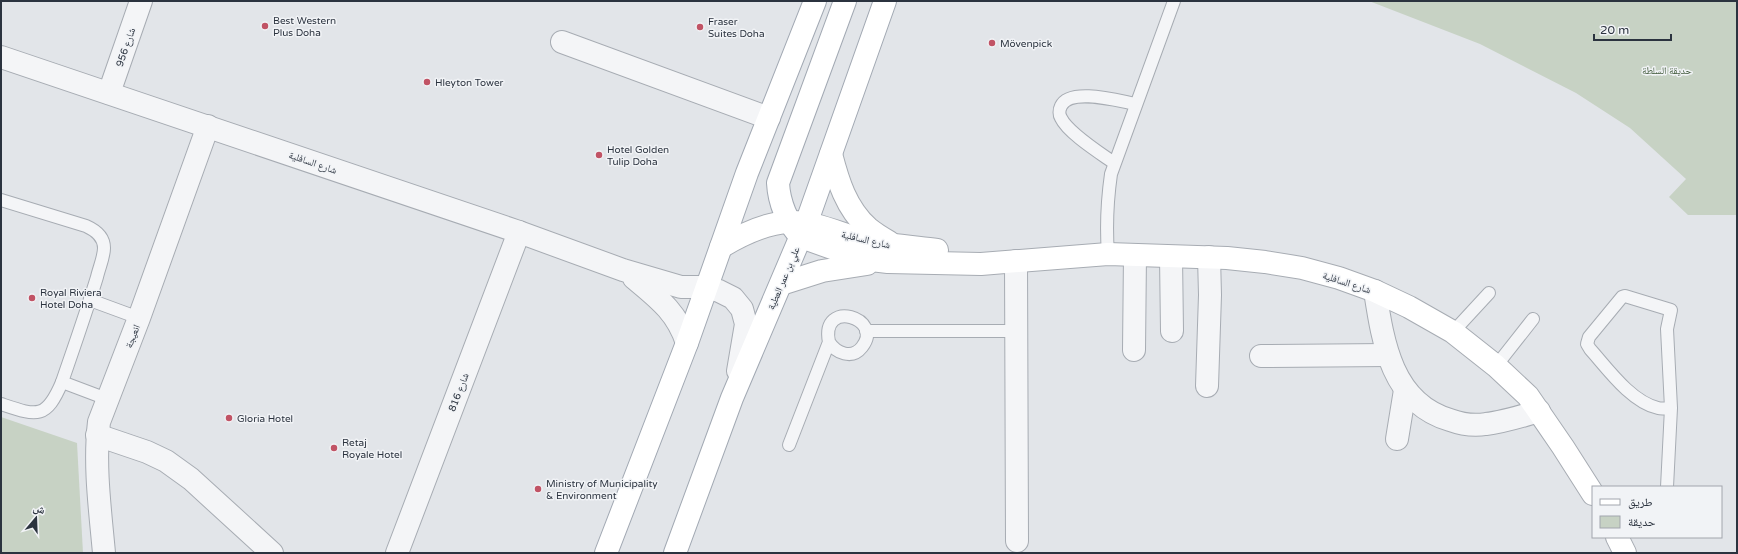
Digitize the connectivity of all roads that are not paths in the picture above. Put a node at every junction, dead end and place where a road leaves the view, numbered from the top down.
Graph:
1 (141, 1) edge
2 (816, 1) edge
3 (845, 1) edge
4 (885, 1) edge
5 (1174, 1) edge
6 (562, 42) dead end
7 (1, 57) edge
8 (109, 93) junction
9 (1136, 104) junction
10 (769, 118) junction
11 (208, 126) junction
12 (831, 154) junction
13 (1114, 163) junction
14 (1, 200) edge
15 (799, 228) junction
16 (519, 232) junction
17 (721, 247) junction
18 (891, 253) junction
19 (1108, 254) junction
20 (1135, 255) junction
21 (1171, 256) junction
22 (1209, 257) junction
23 (1016, 261) junction
24 (623, 270) junction
25 (781, 284) junction
26 (706, 286) junction
27 (1375, 292) junction
28 (1489, 293) dead end
29 (90, 300) junction
30 (139, 318) junction
31 (1534, 319) dead end
32 (866, 331) junction
33 (1016, 331) junction
34 (1172, 331) dead end
35 (1452, 332) junction
36 (829, 342) junction
37 (687, 343) junction
38 (1134, 350) dead end
39 (1388, 355) junction
40 (1261, 356) dead end
41 (1496, 366) junction
42 (62, 382) junction
43 (1207, 386) dead end
44 (1405, 390) junction
45 (732, 398) junction
46 (107, 399) junction
47 (1, 404) edge
48 (1671, 408) junction
49 (1539, 412) junction
50 (97, 436) junction
51 (1397, 438) dead end
52 (789, 445) dead end
53 (1667, 486) edge
54 (1592, 492) edge
55 (1017, 541) dead end
56 (104, 553) edge
57 (272, 553) edge
58 (397, 553) edge
59 (606, 553) edge
60 (675, 553) edge

1 - 8 street, شارع 956
2 - 10 main road
3 - 15 main road
4 - 12 main road, علي بن عمر العطية
5 - 9 lane
6 - 10 street
7 - 8 street, شارع السافلية
8 - 11 street, شارع السافلية
9 - 13 lane
9 - 13 lane
10 - 17 main road
11 - 16 street, شارع السافلية
11 - 30 street, انعيجة
12 - 15 main road, علي بن عمر العطية
12 - 18 main road
13 - 19 lane
14 - 29 lane
15 - 17 main road, شارع السافلية
15 - 18 main road, شارع السافلية
15 - 25 main road, علي بن عمر العطية
16 - 24 street, شارع السافلية
16 - 58 street, شارع 816
17 - 26 main road
18 - 23 main road, شارع السافلية
18 - 25 main road
19 - 20 main road, شارع السافلية
19 - 23 main road, شارع السافلية
20 - 21 main road, شارع السافلية
20 - 38 street
21 - 22 main road, شارع السافلية
21 - 34 street
22 - 27 main road, شارع السافلية
22 - 43 street
23 - 33 street
24 - 26 street, شارع السافلية
24 - 37 street, شارع السافلية
25 - 45 main road, علي بن عمر العطية
26 - 37 main road
26 - 45 street, شارع السافلية
27 - 35 main road, شارع السافلية
27 - 39 street
28 - 35 lane
29 - 30 lane
29 - 42 lane
30 - 46 street, انعيجة
31 - 41 lane
32 - 33 lane
32 - 36 lane
32 - 36 lane
33 - 55 street
35 - 41 main road, شارع السافلية
36 - 52 lane
37 - 59 main road
39 - 40 street
39 - 44 street
41 - 49 main road, شارع السافلية
42 - 46 lane
42 - 47 lane
44 - 49 street
44 - 51 street
45 - 60 main road, علي بن عمر العطية
46 - 50 street, انعيجة
48 - 48 lane
48 - 53 lane
49 - 54 main road, شارع السافلية
50 - 56 street, انعيجة
50 - 57 street

